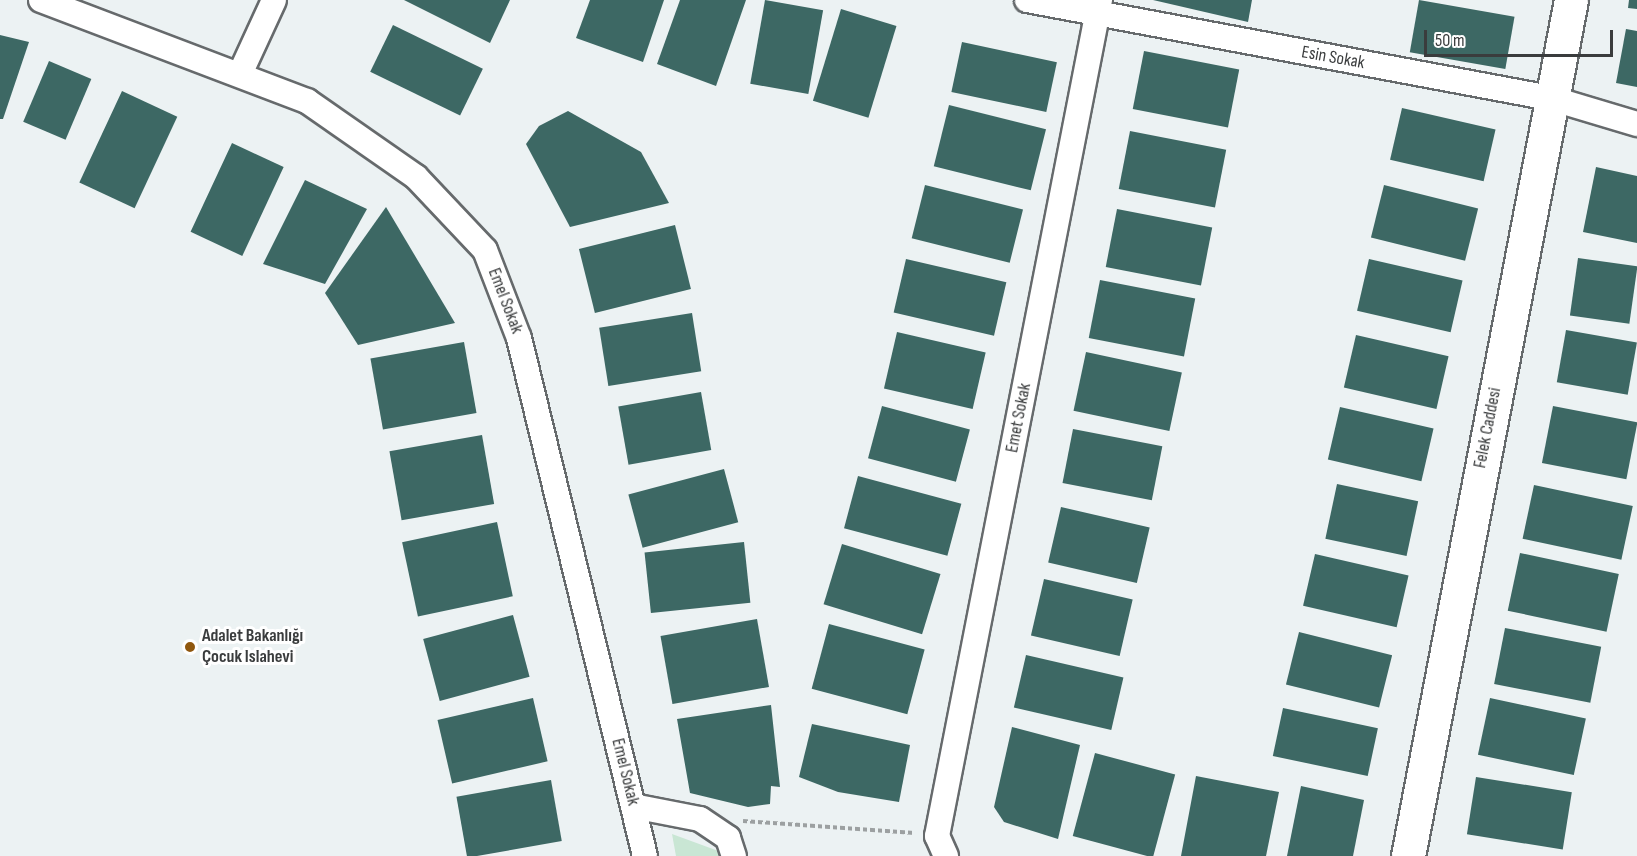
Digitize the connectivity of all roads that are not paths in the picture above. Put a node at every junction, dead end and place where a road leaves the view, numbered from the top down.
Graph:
1 (41, 0) edge
2 (274, 0) edge
3 (1027, 0) edge
4 (1571, 0) edge
5 (1099, 8) edge
6 (240, 75) junction
7 (1550, 98) junction
8 (1637, 124) edge
9 (633, 806) junction
10 (941, 846) edge
11 (645, 856) edge
12 (734, 856) edge
13 (1408, 856) edge

1 - 6 street, Emel Sokak
2 - 6 street
3 - 5 street, Esin Sokak
4 - 7 street, Felek Caddesi
5 - 7 street, Esin Sokak
5 - 10 street, Emet Sokak
6 - 9 street, Emel Sokak
7 - 8 street, Esin Sokak
7 - 13 street, Felek Caddesi
9 - 11 street, Emel Sokak
9 - 12 street

